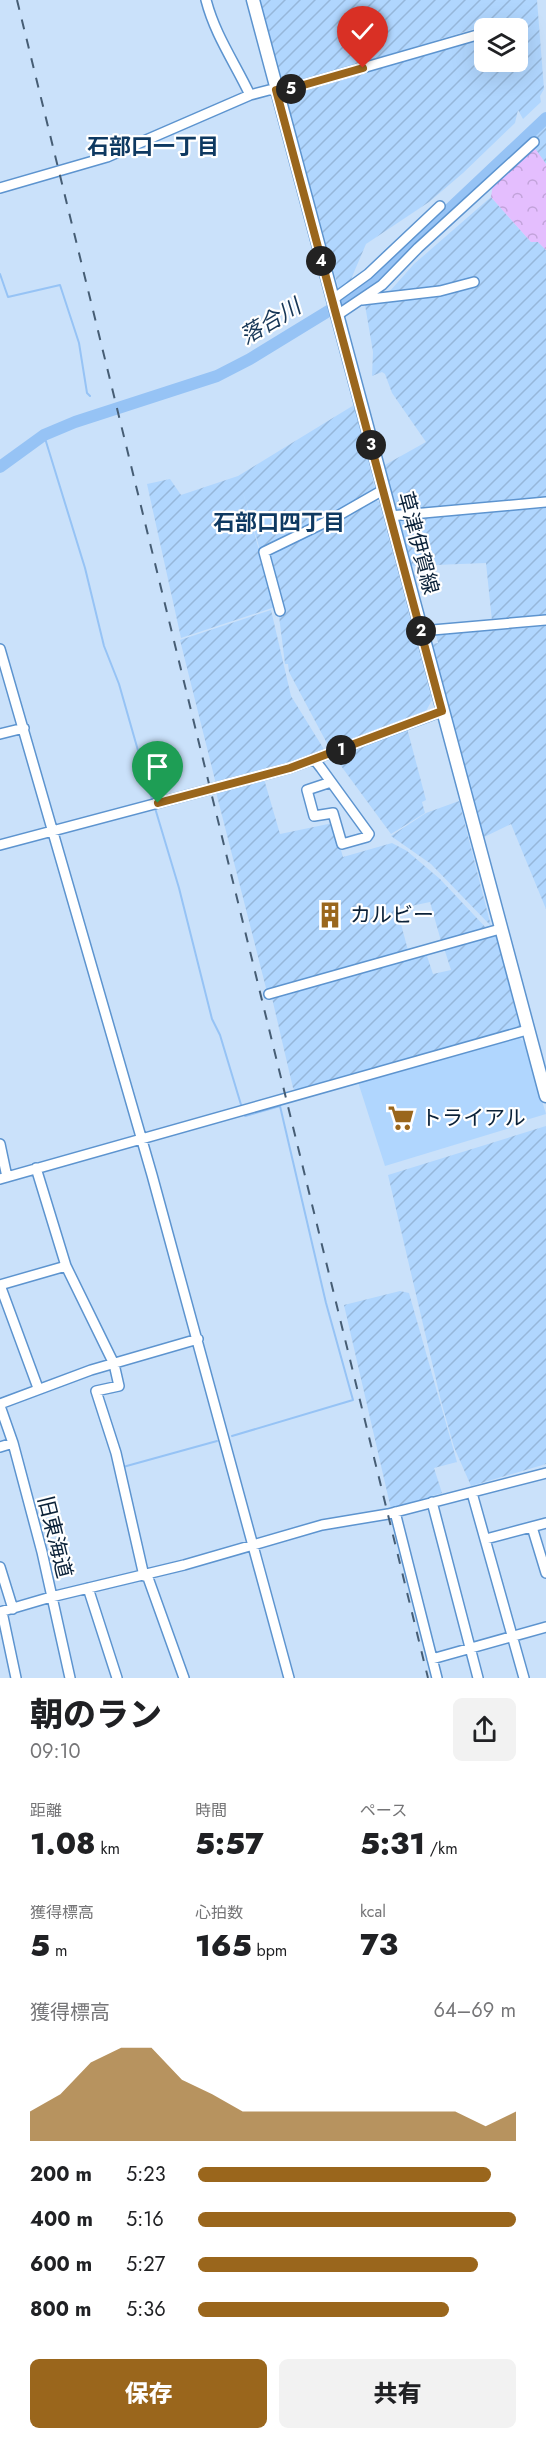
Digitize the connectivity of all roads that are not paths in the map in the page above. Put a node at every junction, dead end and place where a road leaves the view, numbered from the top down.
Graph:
1 (206, 0) edge
2 (253, 0) edge
3 (474, 36) edge
4 (276, 90) junction
5 (250, 95) junction
6 (534, 142) dead end
7 (0, 188) edge
8 (440, 206) dead end
9 (474, 282) dead end
10 (362, 300) junction
11 (334, 308) junction
12 (383, 490) junction
13 (546, 502) edge
14 (390, 516) junction
15 (280, 610) dead end
16 (546, 620) edge
17 (421, 631) junction
18 (0, 649) edge
19 (442, 711) junction
20 (24, 729) junction
21 (0, 734) edge
22 (314, 759) junction
23 (331, 782) junction
24 (52, 829) junction
25 (0, 844) edge
26 (500, 929) junction
27 (269, 994) dead end
28 (527, 1030) junction
29 (546, 1096) edge
30 (142, 1138) junction
31 (0, 1144) edge
32 (36, 1168) junction
33 (4, 1178) edge
34 (66, 1266) junction
35 (198, 1339) junction
36 (114, 1364) junction
37 (38, 1388) junction
38 (0, 1405) edge
39 (14, 1443) junction
40 (0, 1447) edge
41 (546, 1473) edge
42 (472, 1493) junction
43 (432, 1502) junction
44 (395, 1512) junction
45 (546, 1523) edge
46 (532, 1527) junction
47 (486, 1539) junction
48 (252, 1546) junction
49 (0, 1567) edge
50 (546, 1570) edge
51 (145, 1575) junction
52 (88, 1588) junction
53 (51, 1597) junction
54 (13, 1609) junction
55 (1, 1612) edge
56 (546, 1627) edge
57 (512, 1636) junction
58 (470, 1648) junction
59 (432, 1659) junction
60 (16, 1678) edge
61 (70, 1678) edge
62 (117, 1678) edge
63 (184, 1678) edge
64 (289, 1678) edge
65 (437, 1678) edge
66 (478, 1678) edge
67 (524, 1678) edge

1 - 5 street
2 - 4 main road, 草津伊賀線
3 - 4 street
4 - 5 street
4 - 11 main road, 草津伊賀線
5 - 7 street
6 - 10 street
8 - 11 street
9 - 10 street
10 - 11 street
11 - 12 main road, 草津伊賀線
12 - 14 main road, 草津伊賀線
12 - 15 street
13 - 14 street
14 - 17 main road, 草津伊賀線
16 - 17 street
17 - 19 main road, 草津伊賀線
18 - 20 street
19 - 22 street
19 - 26 main road, 草津伊賀線
20 - 21 street
20 - 24 street
22 - 23 street
22 - 24 street
23 - 23 street
24 - 25 street
24 - 30 street
26 - 27 street
26 - 28 main road, 草津伊賀線
28 - 29 main road, 草津伊賀線
28 - 30 street
30 - 32 street
30 - 35 street
31 - 33 street
32 - 33 street
32 - 34 street
34 - 36 street
34 - 37 street
35 - 36 street
35 - 48 street
36 - 37 street
36 - 51 street
37 - 38 street
38 - 39 street, 旧東海道
39 - 40 street
39 - 53 street, 旧東海道
41 - 42 street
42 - 43 street
42 - 47 street
43 - 44 street
43 - 58 street
44 - 48 street
44 - 59 street
45 - 46 street
46 - 47 street
46 - 50 street
47 - 57 street
48 - 51 street
48 - 64 street
49 - 54 street
51 - 52 street
51 - 63 street
52 - 53 street
52 - 62 street
53 - 54 street
53 - 61 street, 旧東海道
54 - 55 street
55 - 60 street
56 - 57 street
57 - 58 street
57 - 67 street
58 - 59 street
58 - 66 street
59 - 65 street

